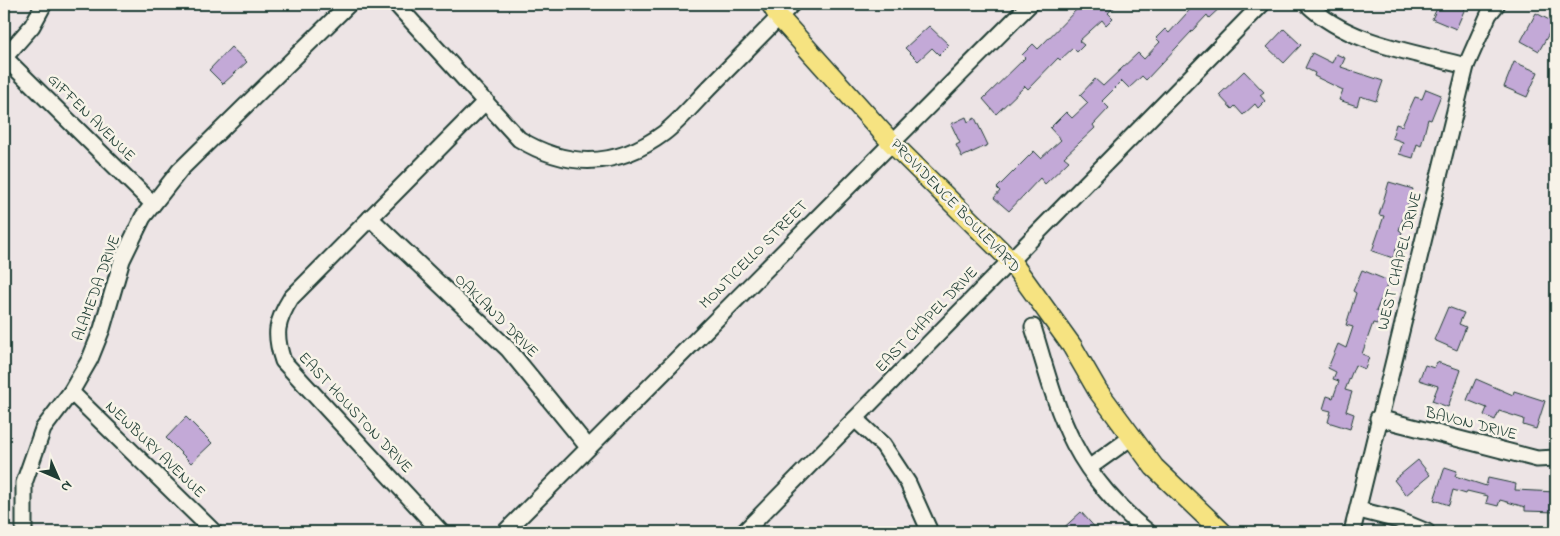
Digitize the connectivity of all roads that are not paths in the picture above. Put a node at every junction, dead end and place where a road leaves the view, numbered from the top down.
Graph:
1 (44, 4) edge
2 (349, 4) edge
3 (396, 4) edge
4 (1030, 4) edge
5 (1262, 4) edge
6 (1308, 4) edge
7 (1497, 4) edge
8 (781, 8) edge
9 (4, 58) edge
10 (1466, 66) junction
11 (486, 101) junction
12 (891, 142) junction
13 (153, 204) junction
14 (370, 218) junction
15 (1010, 260) junction
16 (1032, 327) dead end
17 (71, 392) junction
18 (1378, 418) junction
19 (855, 419) junction
20 (1132, 437) junction
21 (588, 448) junction
22 (1556, 458) edge
23 (1090, 467) junction
24 (1359, 510) junction
25 (24, 532) edge
26 (214, 532) edge
27 (441, 532) edge
28 (505, 532) edge
29 (744, 532) edge
30 (930, 532) edge
31 (1148, 532) edge
32 (1222, 532) edge
33 (1352, 532) edge
34 (1427, 532) edge

1 - 9 street
2 - 13 street, ALAMEDA DRIVE
3 - 11 street
4 - 12 street, MONTICELLO STREET
5 - 15 street, EAST CHAPEL DRIVE
6 - 10 street
7 - 10 street, WEST CHAPEL DRIVE
8 - 11 street
8 - 12 main road, PROVIDENCE BOULEVARD
9 - 13 street, GIFFEN AVENUE
10 - 18 street, WEST CHAPEL DRIVE
11 - 14 street, EAST HOUSTON DRIVE
12 - 15 main road, PROVIDENCE BOULEVARD
12 - 21 street, MONTICELLO STREET
13 - 17 street, ALAMEDA DRIVE
14 - 21 street, OAKLAND DRIVE
14 - 27 street, EAST HOUSTON DRIVE
15 - 19 street, EAST CHAPEL DRIVE
15 - 20 main road, PROVIDENCE BOULEVARD
16 - 23 street
17 - 25 street, ALAMEDA DRIVE
17 - 26 street, NEWBURY AVENUE
18 - 22 street, BAVON DRIVE
18 - 24 street, WEST CHAPEL DRIVE
19 - 29 street, EAST CHAPEL DRIVE
19 - 30 street
20 - 23 street
20 - 32 main road, PROVIDENCE BOULEVARD
21 - 28 street, MONTICELLO STREET
23 - 31 street
24 - 33 street, WEST CHAPEL DRIVE
24 - 34 street

